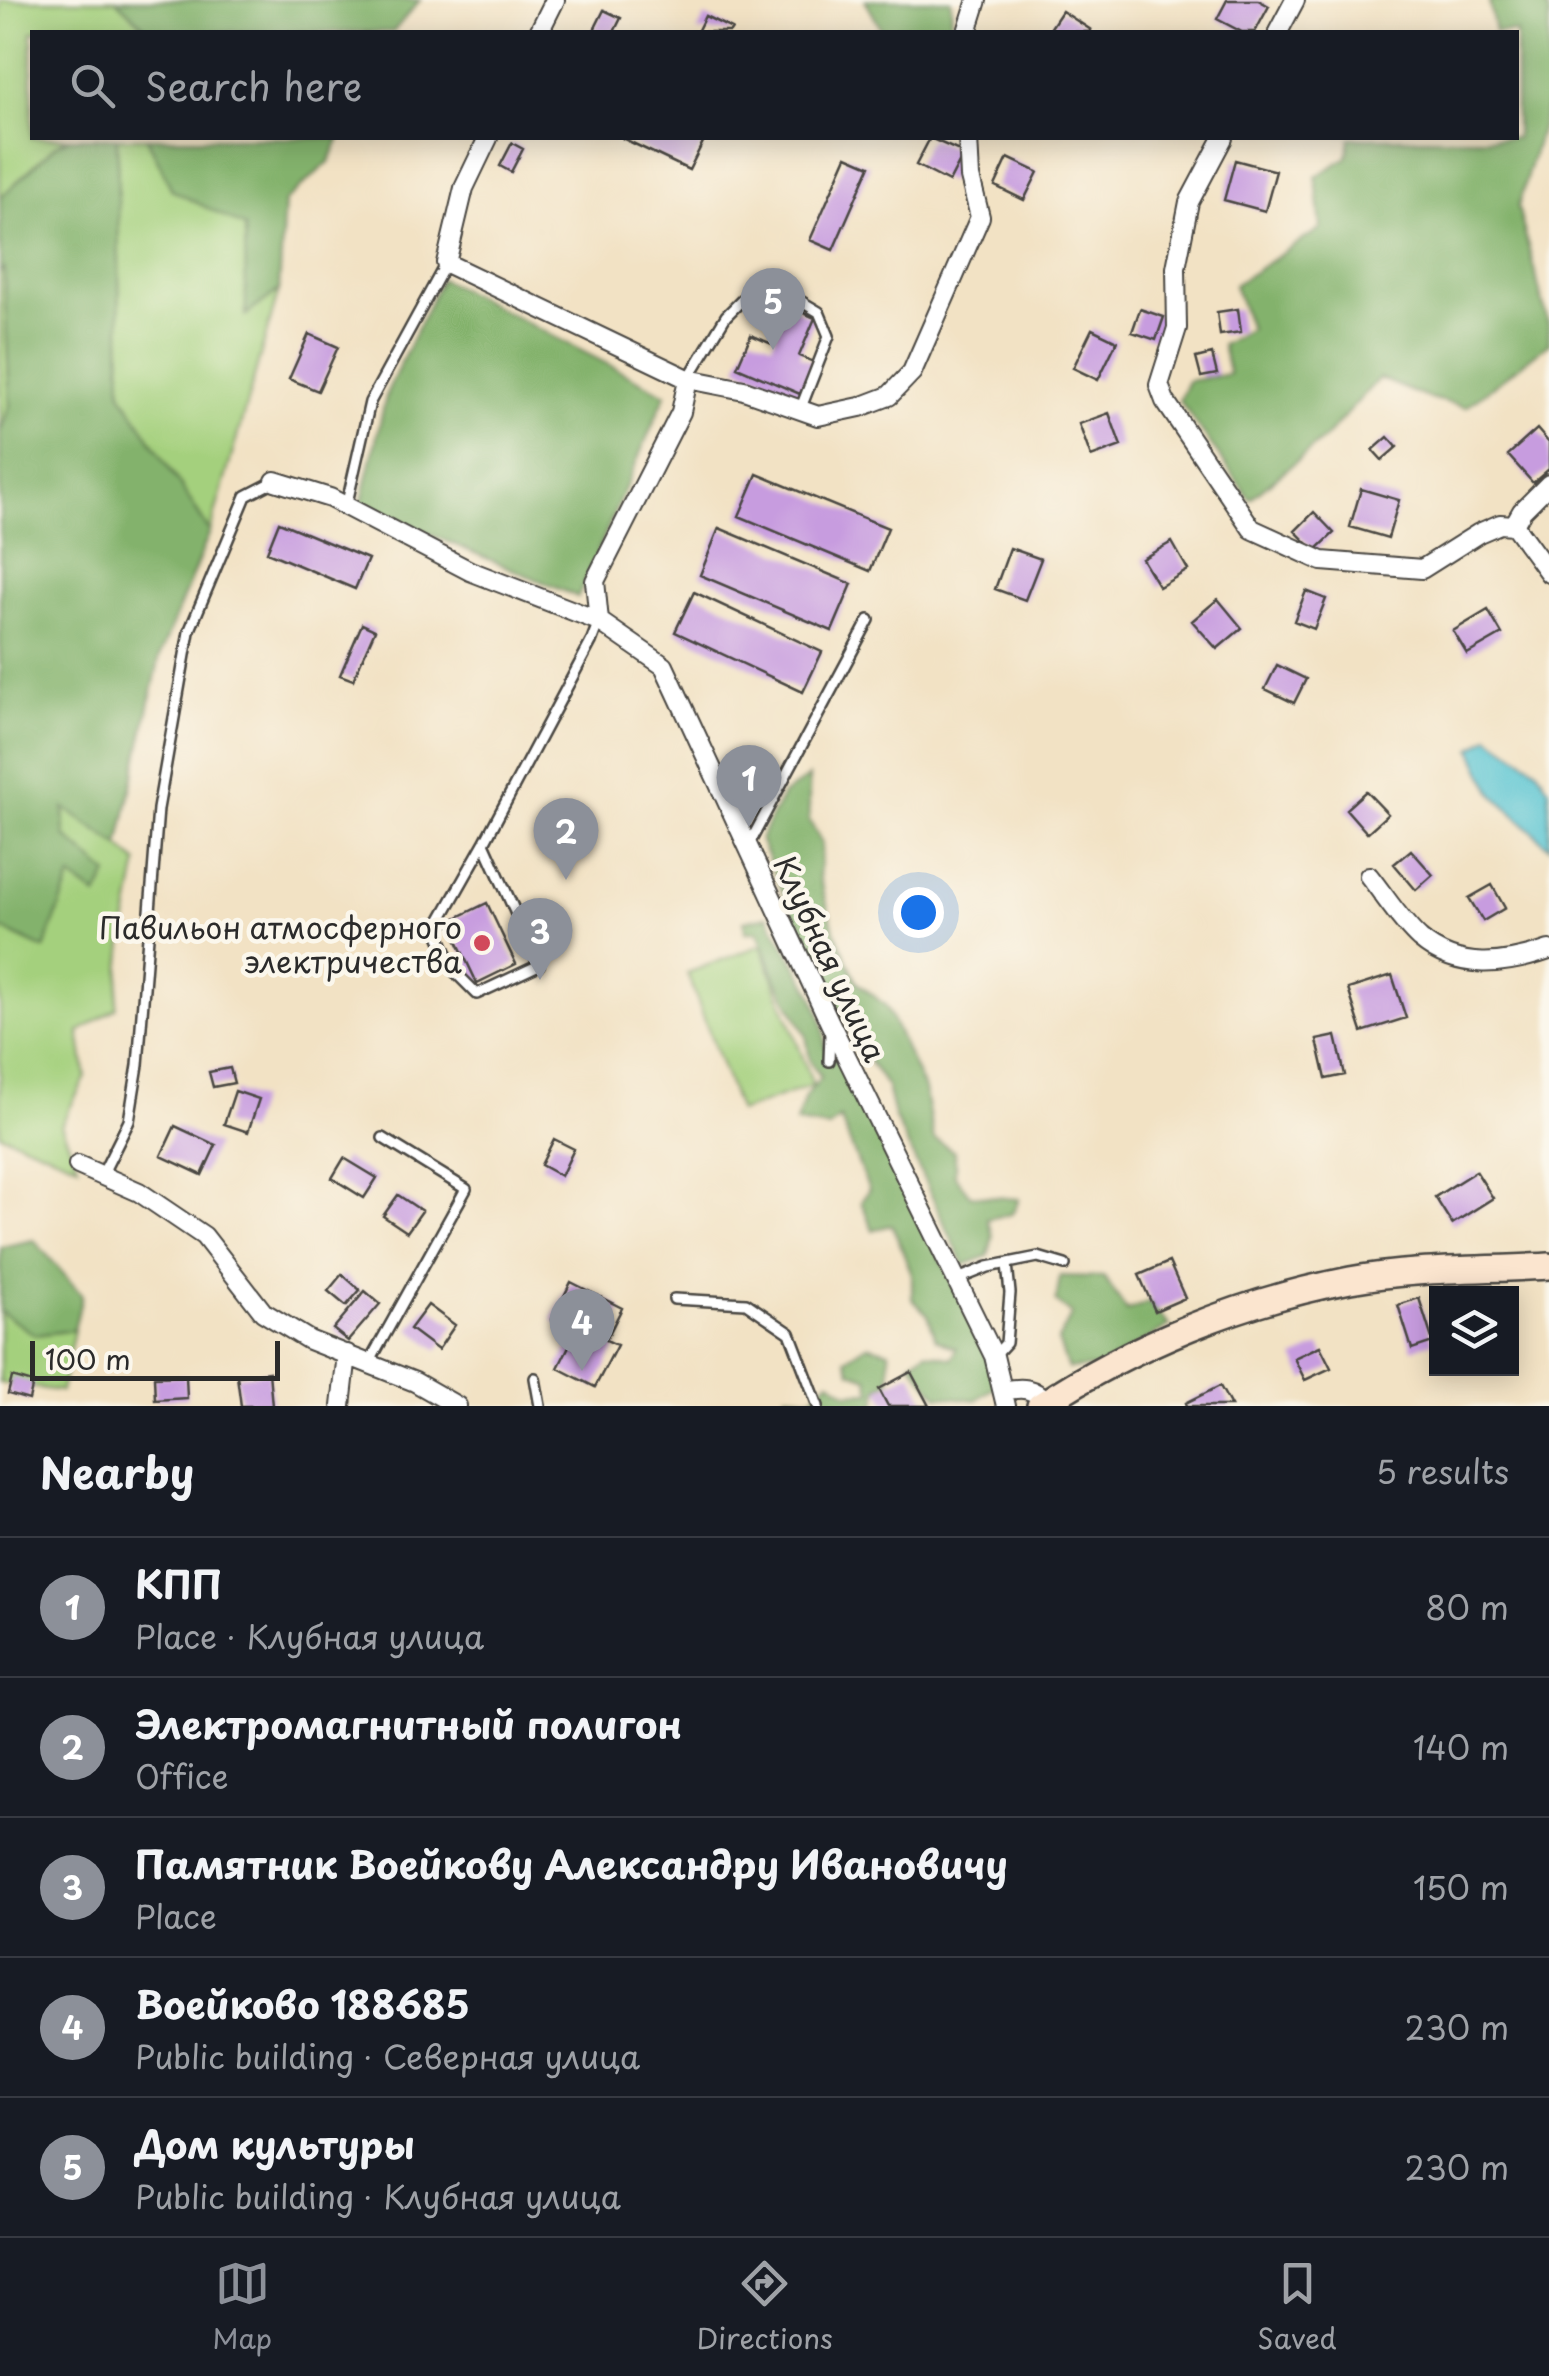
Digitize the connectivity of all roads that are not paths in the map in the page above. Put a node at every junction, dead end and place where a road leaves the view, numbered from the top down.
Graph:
1 (555, 0) edge
2 (976, 0) edge
3 (1295, 0) edge
4 (541, 30) edge
5 (968, 30) edge
6 (1279, 30) edge
7 (487, 140) edge
8 (968, 140) edge
9 (1222, 140) edge
10 (446, 263) junction
11 (688, 378) junction
12 (800, 410) junction
13 (275, 480) joint
14 (1549, 484) edge
15 (346, 506) junction
16 (1514, 525) junction
17 (1549, 573) edge
18 (870, 620) dead end
19 (599, 621) junction
20 (484, 843) junction
21 (748, 846) junction
22 (1369, 876) dead end
23 (1549, 950) edge
24 (830, 1024) junction
25 (829, 1061) dead end
26 (383, 1138) dead end
27 (78, 1164) dead end
28 (102, 1175) junction
29 (1007, 1264) junction
30 (1065, 1265) dead end
31 (1549, 1266) edge
32 (957, 1280) junction
33 (674, 1299) dead end
34 (347, 1354) junction
35 (994, 1356) junction
36 (369, 1363) junction
37 (535, 1378) dead end
38 (1004, 1398) edge
39 (1043, 1404) edge
40 (341, 1406) edge
41 (457, 1406) edge
42 (540, 1406) edge
43 (818, 1406) edge

1 - 4 street
2 - 5 street
3 - 6 street
7 - 10 street
8 - 12 street
9 - 16 street
10 - 11 street
10 - 15 lane
11 - 12 street
11 - 12 lane
11 - 19 street
13 - 15 street, Клубная улица
13 - 28 lane
14 - 16 street
15 - 19 street, Клубная улица
16 - 17 street
18 - 21 lane
19 - 20 lane
19 - 21 street, Клубная улица
20 - 20 lane
21 - 24 street, Клубная улица
22 - 23 street
24 - 25 lane
24 - 32 street, Клубная улица
26 - 36 lane
27 - 28 street
28 - 34 street
29 - 30 lane
29 - 32 lane
29 - 35 lane
31 - 39 street
32 - 35 street, Клубная улица
33 - 43 lane
34 - 36 street
34 - 40 street
35 - 38 street, Клубная улица
36 - 41 street
37 - 42 lane
38 - 39 street

